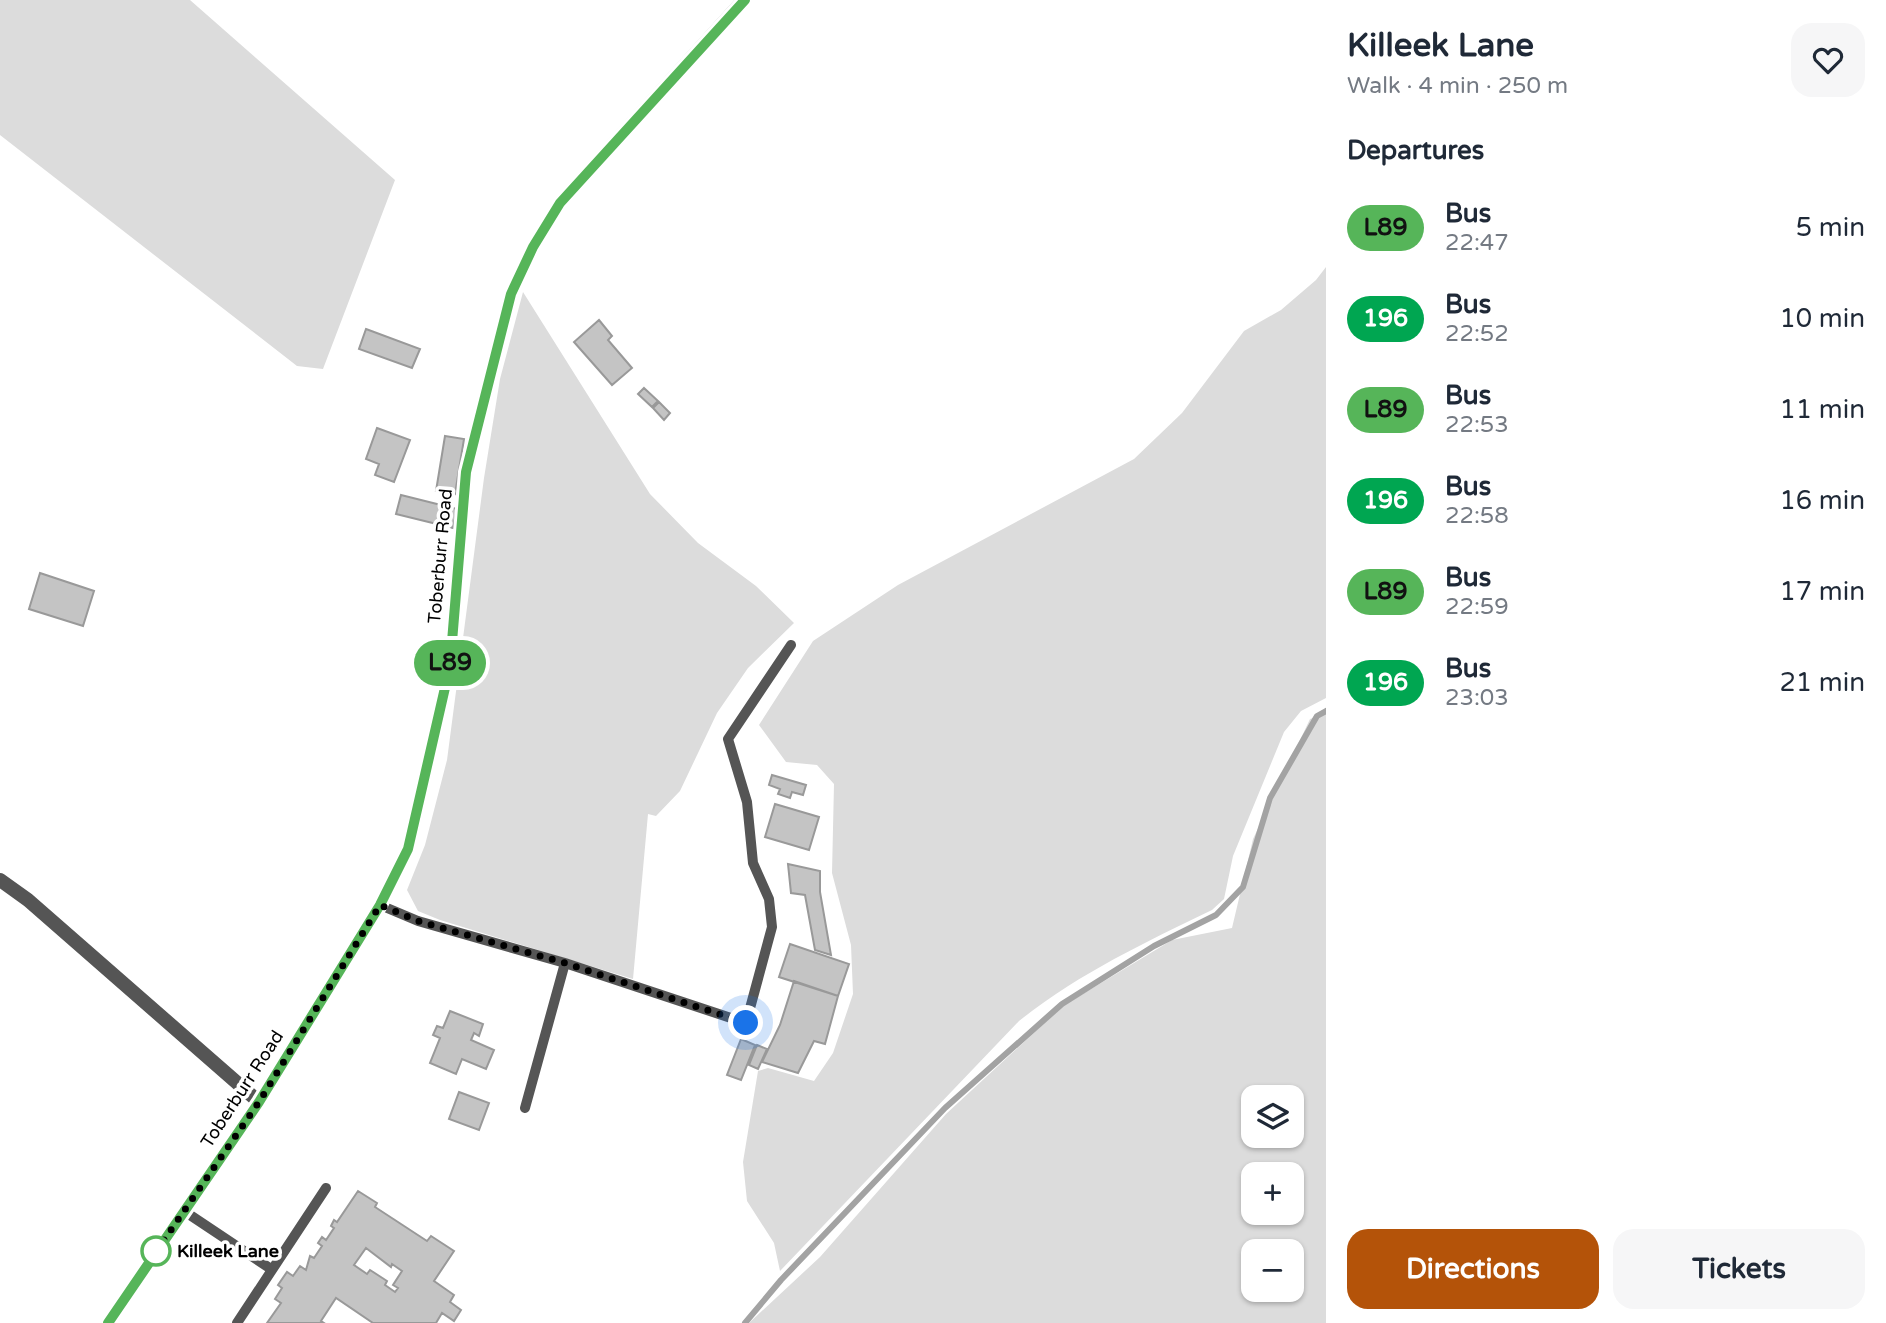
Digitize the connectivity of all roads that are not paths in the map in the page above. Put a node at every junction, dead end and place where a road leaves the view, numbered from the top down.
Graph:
1 (744, 0) edge
2 (791, 645) dead end
3 (0, 880) edge
4 (380, 905) junction
5 (565, 963) junction
6 (259, 1102) junction
7 (524, 1108) dead end
8 (326, 1188) dead end
9 (184, 1211) junction
10 (271, 1269) junction
11 (108, 1323) edge
12 (237, 1323) edge

1 - 4 street, Toberburr Road
2 - 5 lane
3 - 6 street
4 - 5 lane
4 - 6 street, Toberburr Road
5 - 7 lane
6 - 9 street, Toberburr Road
8 - 10 lane
9 - 10 lane
9 - 11 street, Toberburr Road
10 - 12 lane

